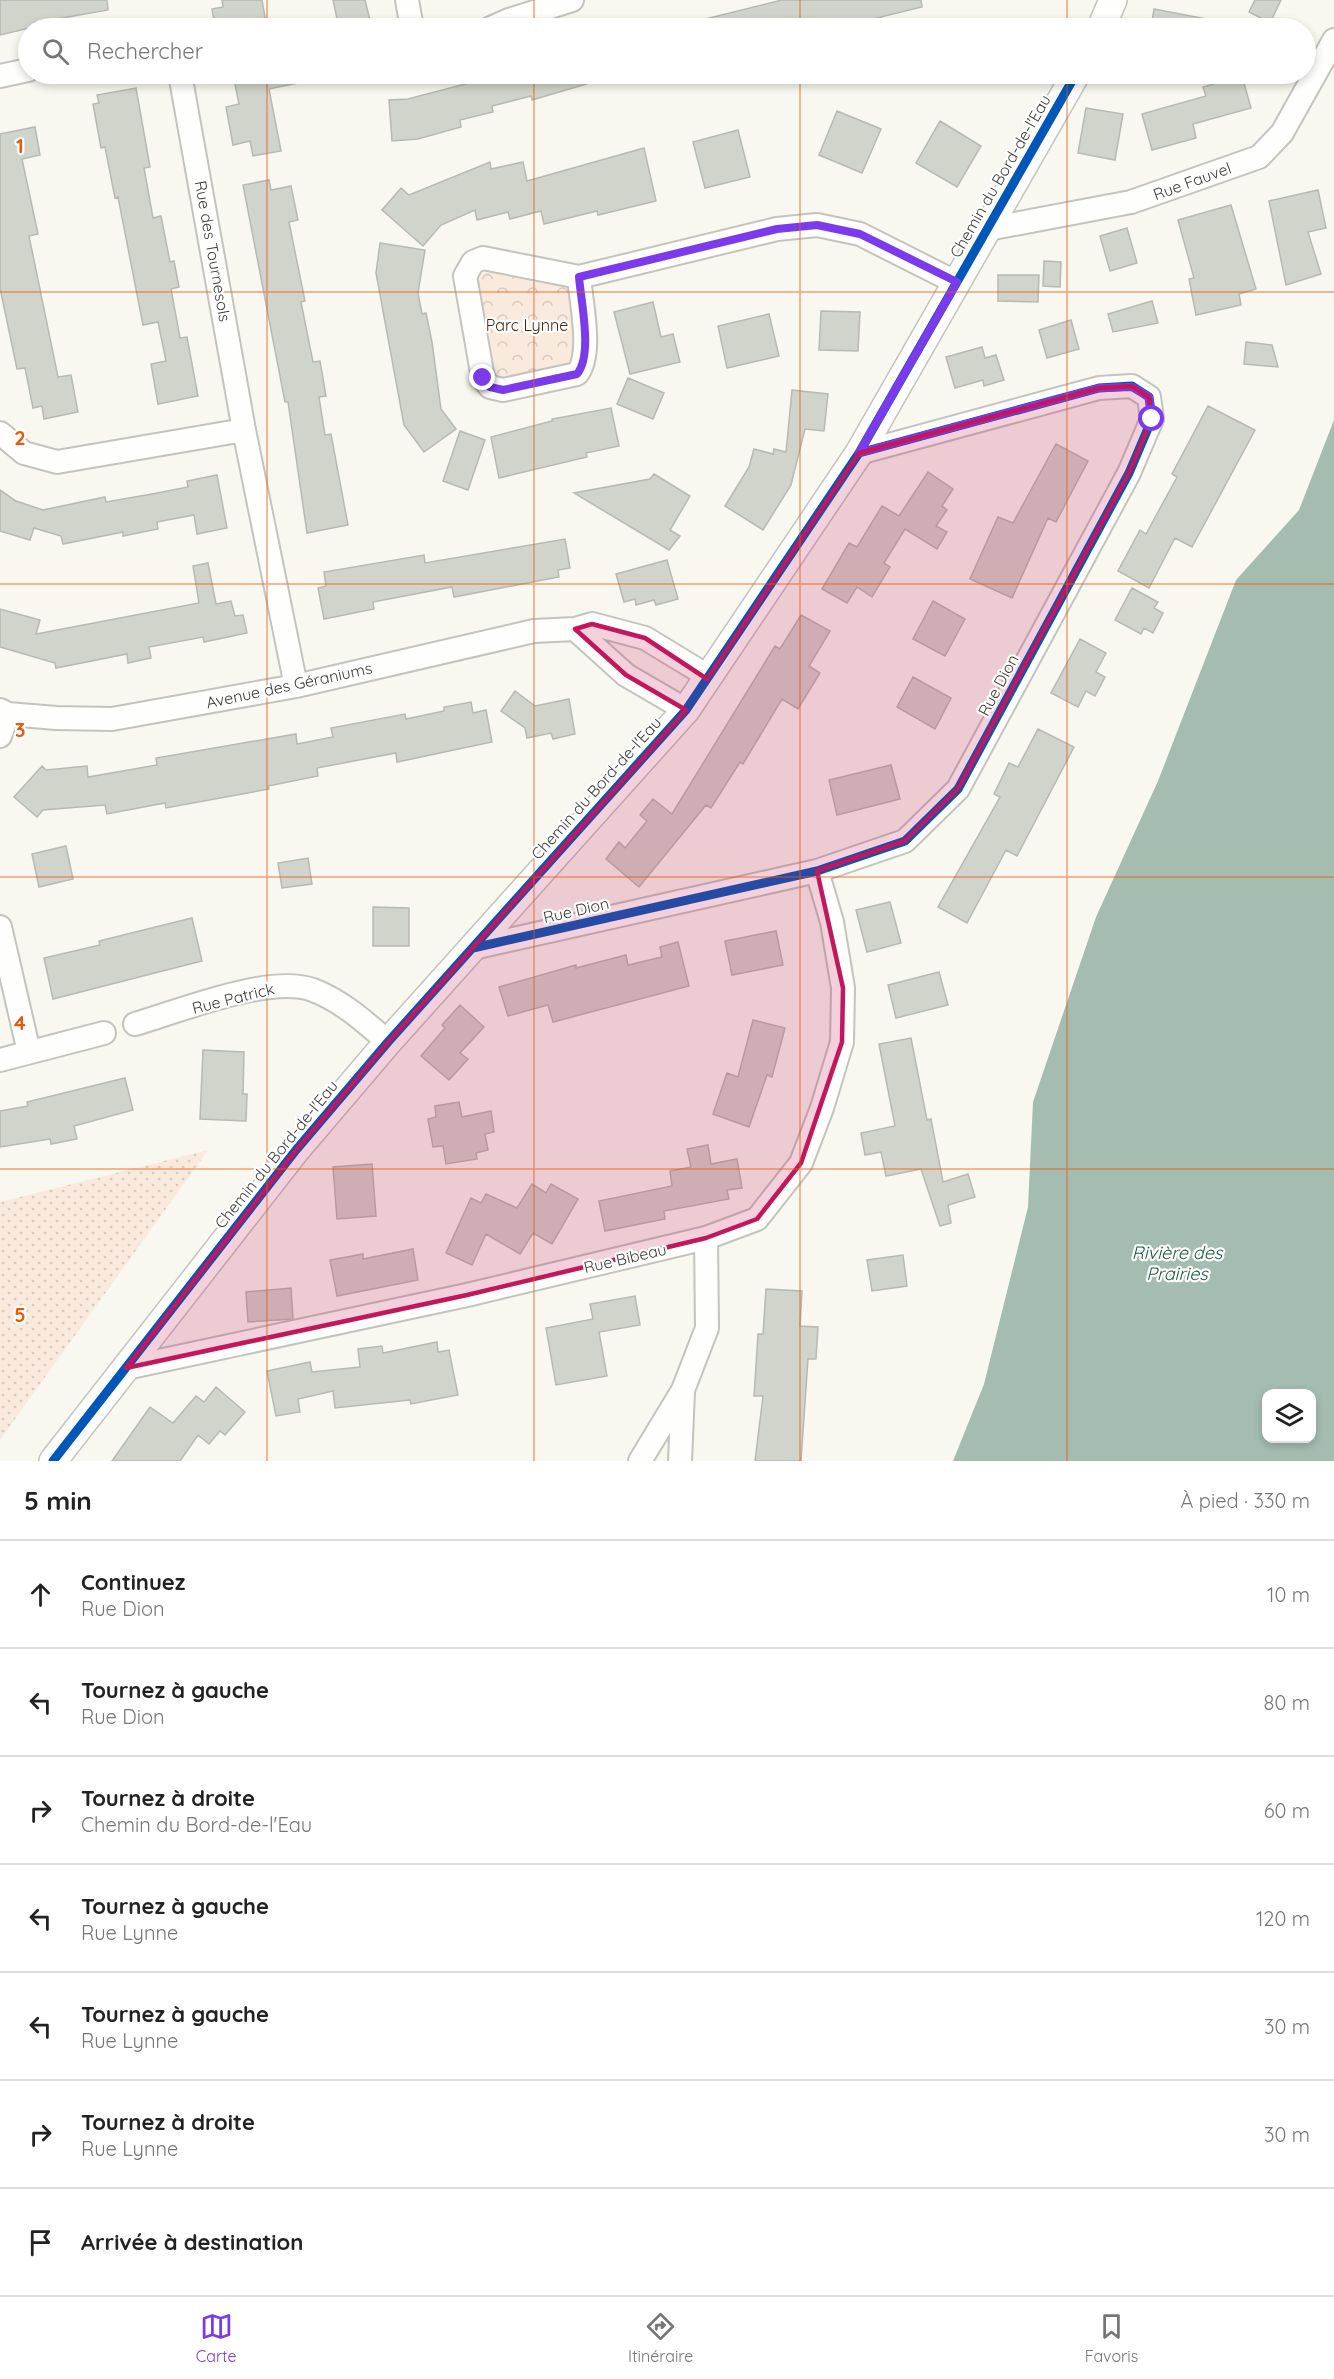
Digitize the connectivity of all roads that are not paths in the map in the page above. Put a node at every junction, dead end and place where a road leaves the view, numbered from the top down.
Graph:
1 (407, 0) edge
2 (572, 0) edge
3 (1113, 0) edge
4 (410, 18) edge
5 (515, 18) edge
6 (1105, 18) edge
7 (1334, 40) edge
8 (18, 72) edge
9 (1316, 72) edge
10 (0, 76) edge
11 (182, 84) edge
12 (1070, 84) edge
13 (1309, 84) edge
14 (988, 230) junction
15 (579, 277) junction
16 (957, 282) junction
17 (244, 430) junction
18 (0, 433) edge
19 (859, 453) junction
20 (575, 629) junction
21 (706, 679) junction
22 (296, 686) junction
23 (686, 710) junction
24 (4, 712) edge
25 (0, 736) edge
26 (817, 871) junction
27 (0, 927) edge
28 (473, 948) junction
29 (135, 1024) dead end
30 (104, 1033) dead end
31 (388, 1042) junction
32 (29, 1053) junction
33 (0, 1059) edge
34 (706, 1238) junction
35 (126, 1368) junction
36 (683, 1390) junction
37 (53, 1461) edge
38 (640, 1461) edge
39 (680, 1461) edge

1 - 4 street
2 - 5 street
3 - 6 street
7 - 9 street, Rue Fauvel
8 - 10 street
11 - 17 street, Rue des Tournesols
12 - 14 street, Chemin du Bord-de-l'Eau
13 - 14 street, Rue Fauvel
14 - 16 street, Chemin du Bord-de-l'Eau
15 - 15 street
15 - 16 street
16 - 19 street, Chemin du Bord-de-l'Eau
17 - 18 street
17 - 22 street, Rue des Tournesols
19 - 21 street, Chemin du Bord-de-l'Eau
19 - 26 street, Rue Dion
20 - 21 street, Avenue des Géraniums
20 - 22 street, Avenue des Géraniums
20 - 23 street
21 - 23 street, Chemin du Bord-de-l'Eau
22 - 24 street, Avenue des Géraniums
23 - 28 street, Chemin du Bord-de-l'Eau
24 - 25 street
26 - 28 street, Rue Dion
26 - 34 street, Rue Bibeau
27 - 32 street
28 - 31 street, Chemin du Bord-de-l'Eau
29 - 31 street, Rue Patrick
30 - 32 street
31 - 35 street, Chemin du Bord-de-l'Eau
32 - 33 street
34 - 35 street, Rue Bibeau
34 - 36 street
35 - 37 street, Chemin du Bord-de-l'Eau
36 - 38 street
36 - 39 street

